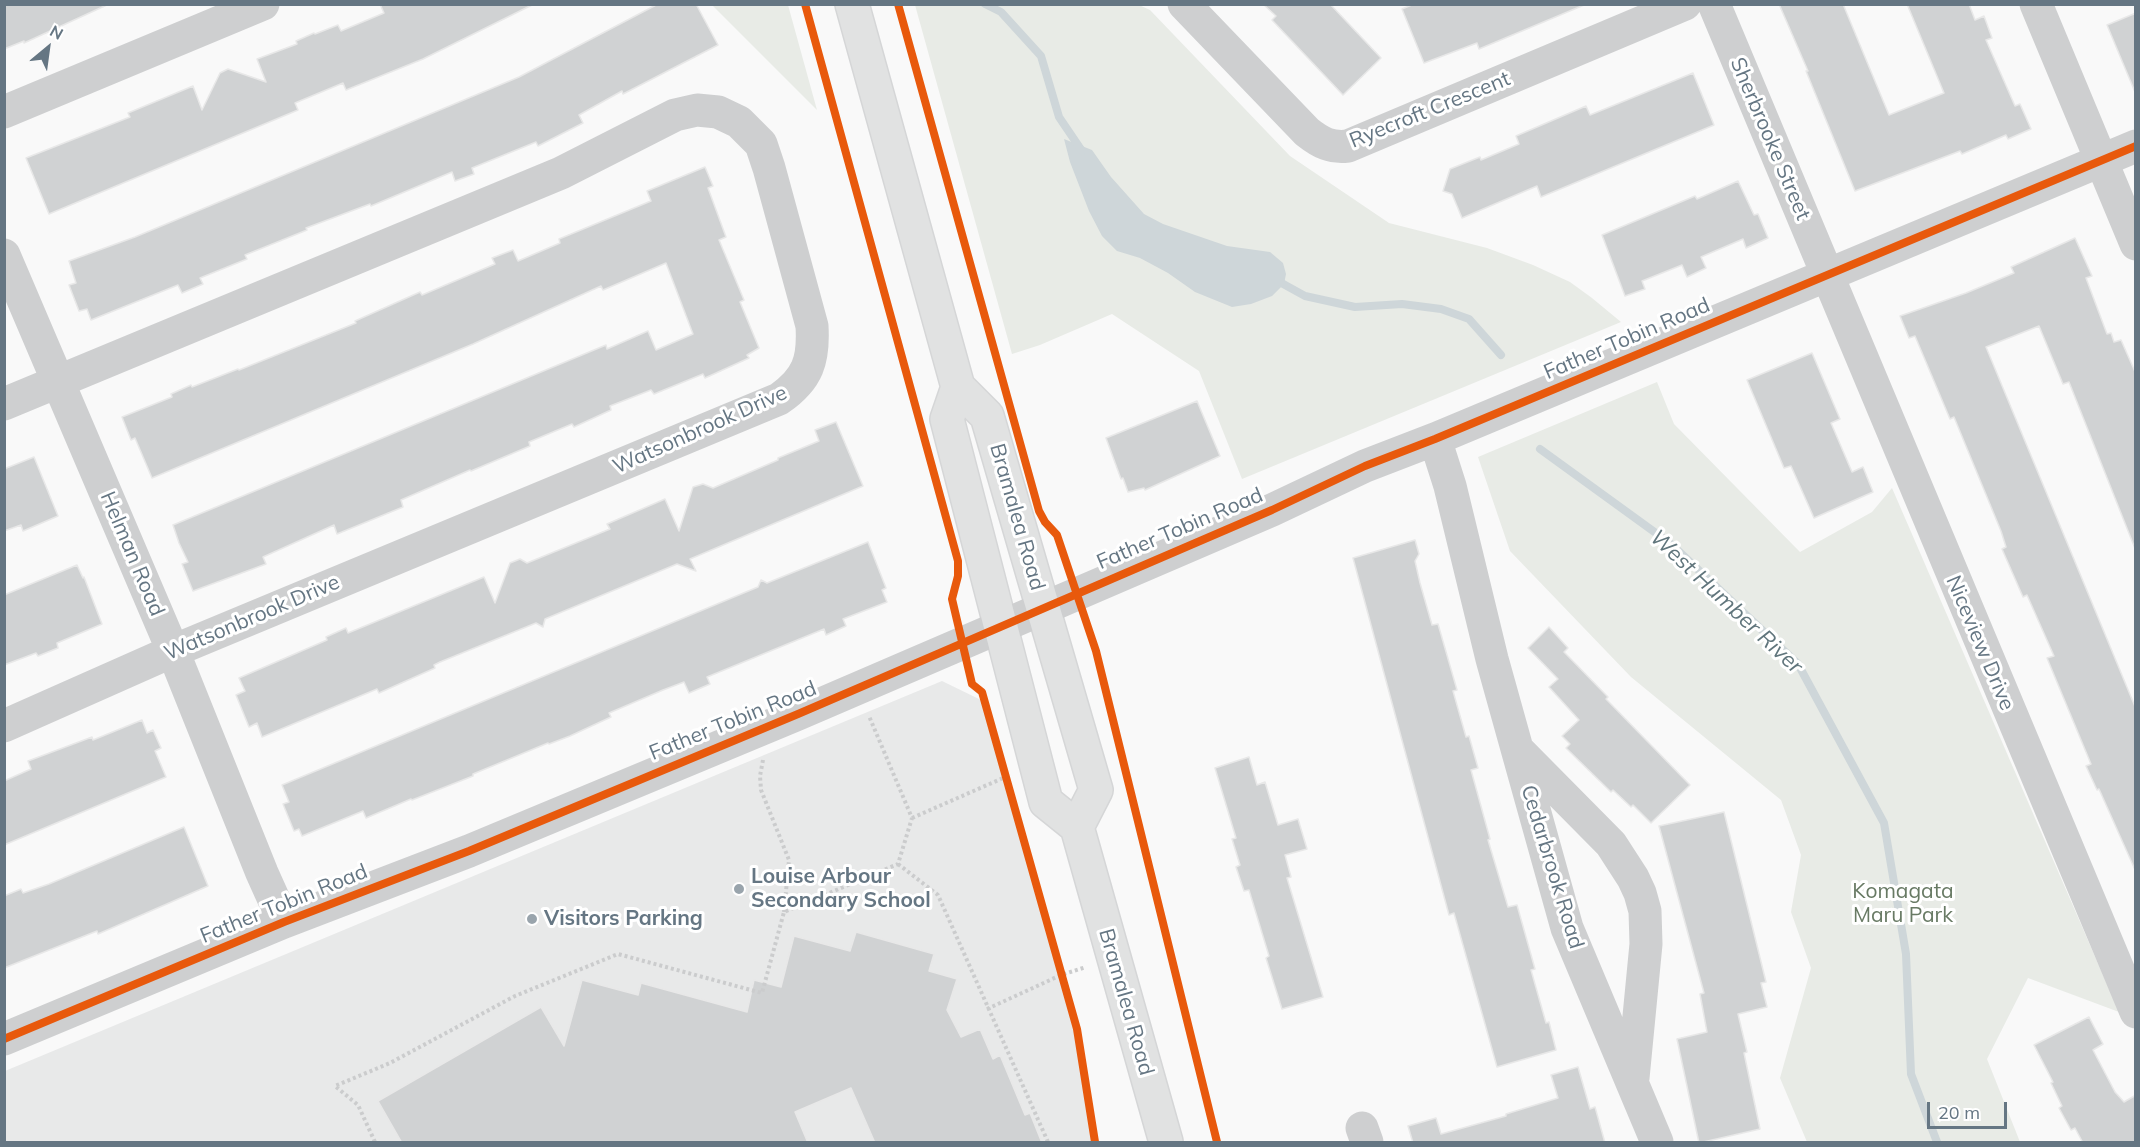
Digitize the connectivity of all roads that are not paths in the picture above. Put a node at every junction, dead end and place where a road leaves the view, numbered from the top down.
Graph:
1 (263, 4) edge
2 (852, 4) edge
3 (1184, 4) edge
4 (1685, 4) edge
5 (1714, 4) edge
6 (2036, 4) edge
7 (4, 112) edge
8 (2136, 146) edge
9 (2101, 159) junction
10 (2136, 244) edge
11 (4, 255) edge
12 (1826, 274) junction
13 (58, 382) junction
14 (958, 387) junction
15 (4, 404) edge
16 (1435, 439) junction
17 (1043, 608) junction
18 (1000, 627) junction
19 (173, 651) junction
20 (4, 726) edge
21 (1517, 749) junction
22 (1077, 827) junction
23 (284, 922) junction
24 (2136, 1012) edge
25 (4, 1039) edge
26 (1632, 1083) junction
27 (1166, 1143) edge
28 (1657, 1143) edge

1 - 7 street
2 - 14 main road, Bramalea Road
3 - 4 street, Ryecroft Crescent
5 - 12 street, Sherbrooke Street
6 - 9 street
8 - 9 street, Father Tobin Road
9 - 10 street
9 - 12 street, Father Tobin Road
11 - 13 street, Helman Road
12 - 16 street, Father Tobin Road
12 - 24 street, Niceview Drive
13 - 15 street, Watsonbrook Drive
13 - 19 street, Helman Road
13 - 19 street, Watsonbrook Drive
14 - 17 main road, Bramalea Road
14 - 18 main road, Bramalea Road
16 - 17 street, Father Tobin Road
16 - 21 street, Cedarbrook Road
17 - 18 street, Father Tobin Road
17 - 22 main road, Bramalea Road
18 - 22 main road, Bramalea Road
18 - 23 street, Father Tobin Road
19 - 20 street, Watsonbrook Drive
19 - 23 street, Helman Road
21 - 26 street, Cedarbrook Road
21 - 26 street, Cedarbrook Road
22 - 27 main road, Bramalea Road
23 - 25 street, Father Tobin Road
26 - 28 street, Cedarbrook Road

